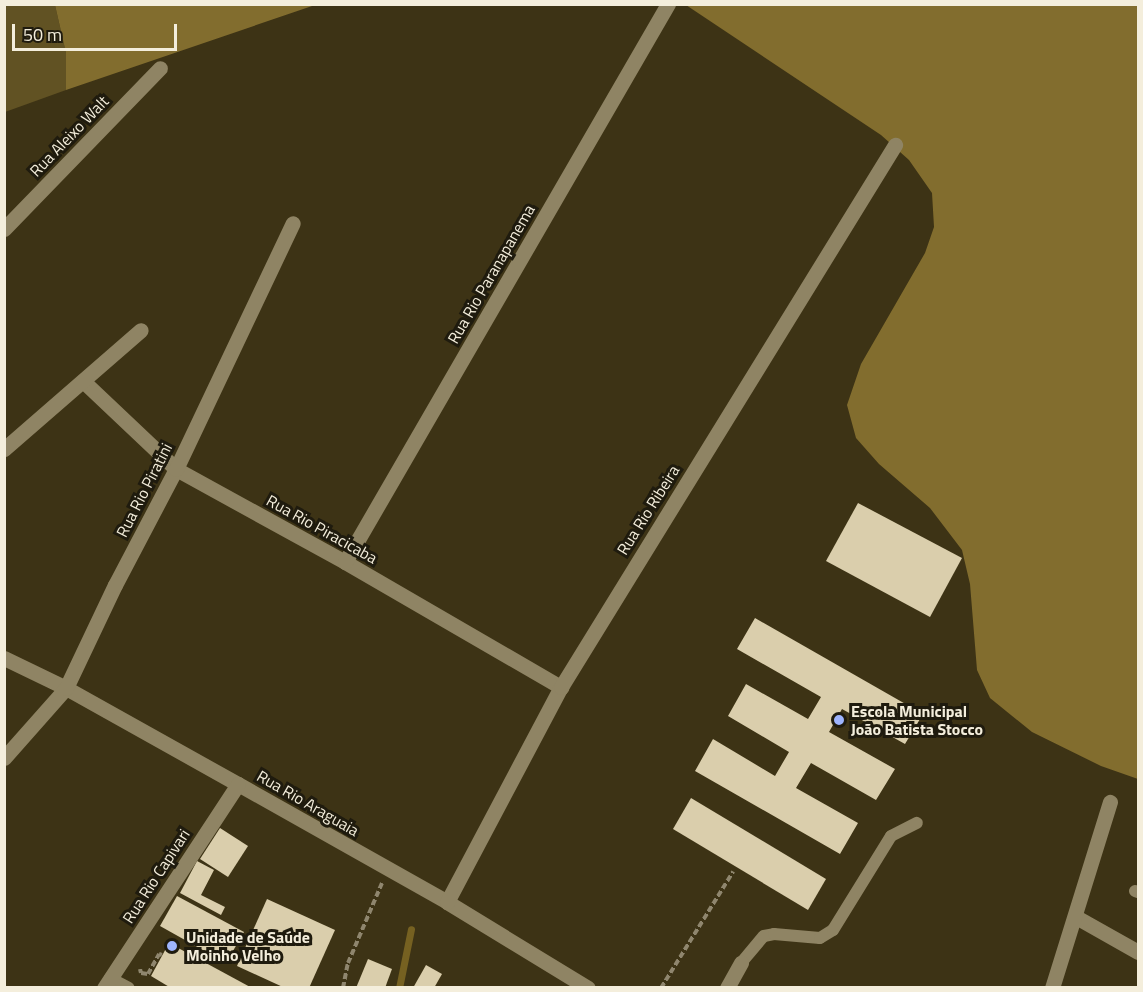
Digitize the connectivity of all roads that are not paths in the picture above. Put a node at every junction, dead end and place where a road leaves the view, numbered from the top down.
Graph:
1 (668, 4) edge
2 (160, 68) dead end
3 (895, 145) dead end
4 (293, 223) dead end
5 (4, 229) edge
6 (141, 330) dead end
7 (83, 381) junction
8 (4, 449) edge
9 (176, 469) junction
10 (345, 562) junction
11 (4, 658) edge
12 (561, 687) junction
13 (66, 688) junction
14 (4, 758) edge
15 (238, 784) junction
16 (1110, 802) dead end
17 (917, 823) dead end
18 (447, 902) junction
19 (1076, 916) junction
20 (1138, 952) edge
21 (741, 963) joint
22 (107, 983) edge
23 (129, 987) edge
24 (588, 987) edge
25 (726, 987) edge
26 (1052, 987) edge

1 - 10 street, Rua Rio Paranapanema
2 - 5 street, Rua Aleixo Walt
3 - 12 street, Rua Rio Ribeira
4 - 9 street, Rua Rio Piratini
6 - 7 street
7 - 8 street
7 - 9 street, Rua Rio Piracicaba
9 - 10 street, Rua Rio Piracicaba
9 - 13 street, Rua Rio Piratini
10 - 12 street, Rua Rio Piracicaba
11 - 13 street, Rua Rio Araguaia
12 - 18 street, Rua Rio Ribeira
13 - 14 street, Rua Rio Piratini
13 - 15 street, Rua Rio Araguaia
15 - 18 street, Rua Rio Araguaia
15 - 22 street, Rua Rio Capivari
16 - 19 street
17 - 21 lane
18 - 24 street, Rua Rio Araguaia
19 - 20 street
19 - 26 street
21 - 25 street
22 - 23 lane

